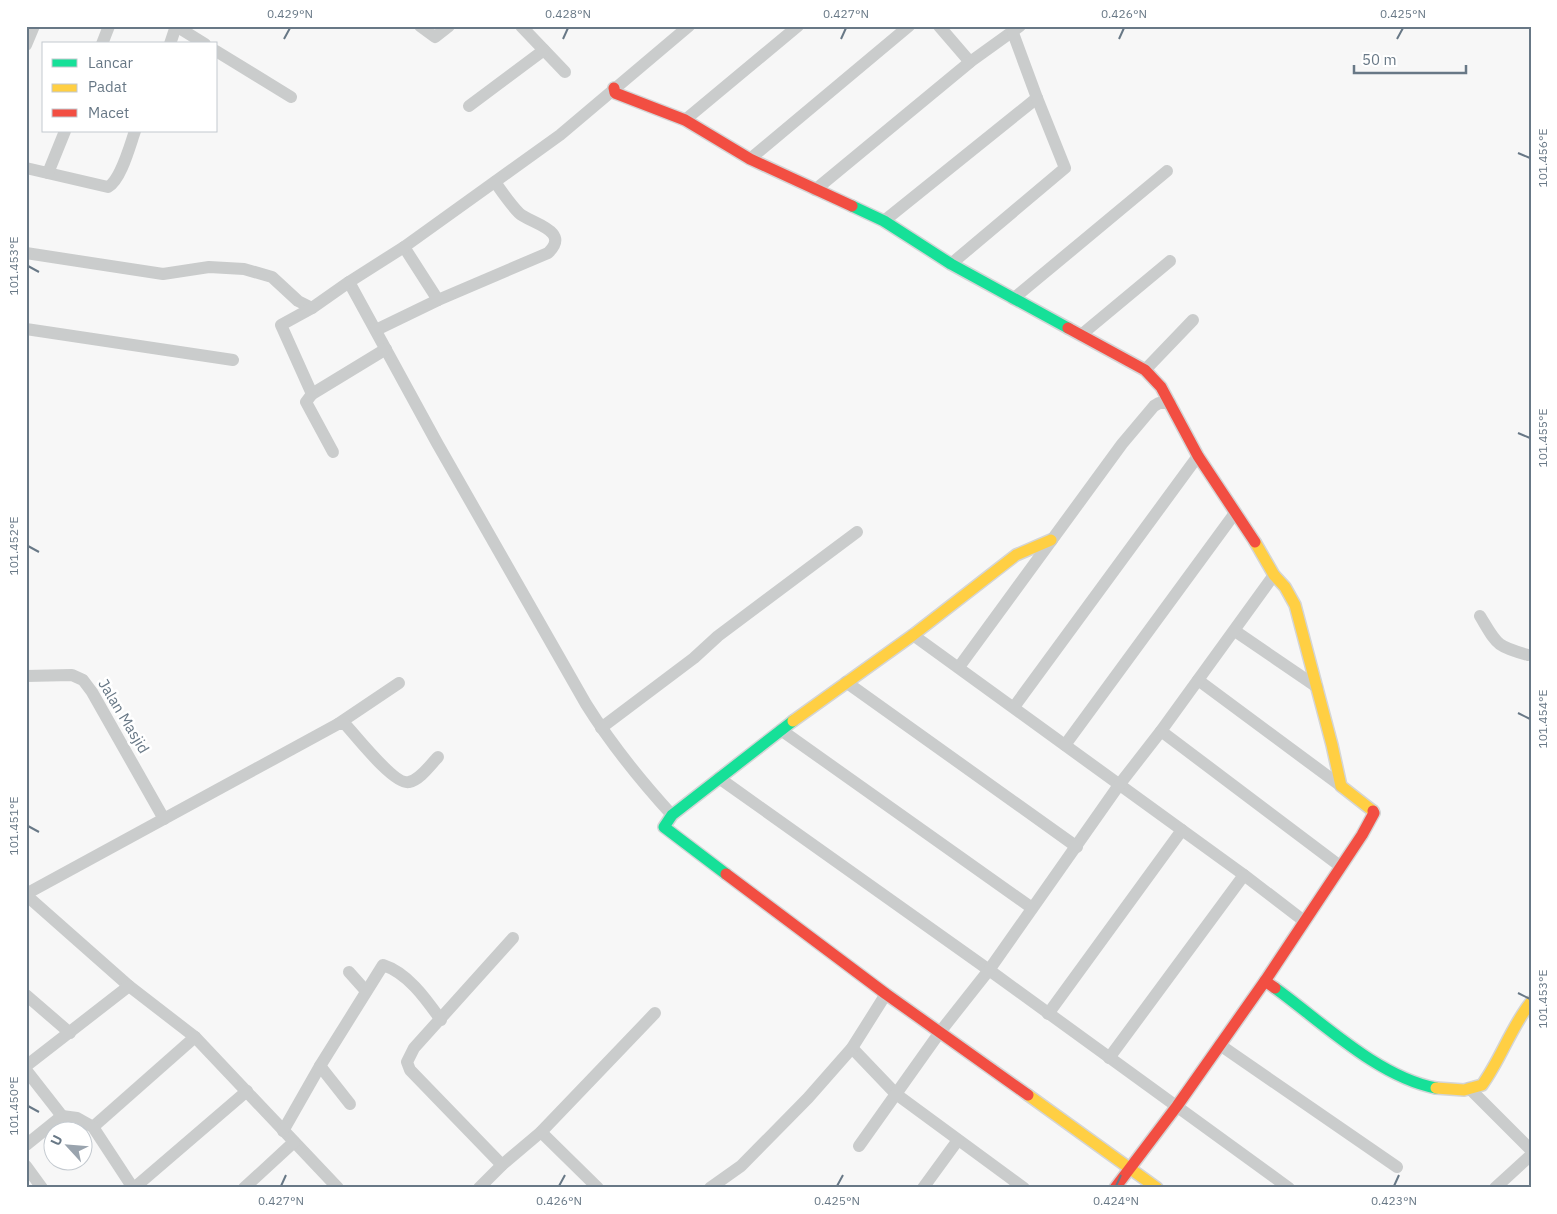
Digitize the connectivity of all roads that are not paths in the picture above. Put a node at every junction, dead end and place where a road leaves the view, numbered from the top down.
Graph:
1 (34, 26) edge
2 (109, 26) edge
3 (176, 26) edge
4 (420, 26) edge
5 (449, 26) edge
6 (521, 26) edge
7 (689, 26) edge
8 (798, 26) edge
9 (909, 26) edge
10 (939, 26) edge
11 (1017, 30) edge
12 (103, 42) edge
13 (171, 42) edge
14 (201, 42) edge
15 (26, 45) edge
16 (544, 50) junction
17 (218, 52) edge
18 (970, 62) junction
19 (565, 72) dead end
20 (614, 88) junction
21 (291, 97) dead end
22 (1037, 98) junction
23 (469, 106) dead end
24 (685, 120) junction
25 (65, 132) edge
26 (135, 132) edge
27 (750, 159) junction
28 (26, 168) edge
29 (1167, 171) dead end
30 (48, 173) junction
31 (495, 182) junction
32 (815, 190) junction
33 (884, 221) junction
34 (404, 247) junction
35 (26, 252) edge
36 (1170, 261) dead end
37 (951, 264) junction
38 (349, 282) junction
39 (1013, 299) junction
40 (438, 300) junction
41 (312, 308) junction
42 (1193, 320) dead end
43 (26, 329) edge
44 (376, 330) junction
45 (1081, 335) junction
46 (386, 349) junction
47 (233, 360) dead end
48 (1145, 370) junction
49 (312, 394) junction
50 (1170, 403) junction
51 (333, 452) dead end
52 (1198, 456) junction
53 (1235, 513) junction
54 (856, 532) dead end
55 (1051, 540) junction
56 (1274, 575) junction
57 (1480, 616) dead end
58 (1235, 631) junction
59 (913, 635) junction
60 (1530, 657) edge
61 (959, 667) junction
62 (26, 676) edge
63 (1198, 680) junction
64 (846, 682) junction
65 (398, 683) dead end
66 (1317, 687) junction
67 (1014, 707) junction
68 (338, 724) junction
69 (601, 728) junction
70 (781, 730) junction
71 (1161, 731) junction
72 (1065, 745) junction
73 (438, 757) dead end
74 (719, 778) junction
75 (1119, 785) junction
76 (1341, 786) junction
77 (672, 815) junction
78 (164, 819) junction
79 (1182, 830) junction
80 (1077, 847) junction
81 (1340, 866) junction
82 (1244, 875) junction
83 (26, 895) edge
84 (1032, 908) junction
85 (1304, 921) junction
86 (514, 938) dead end
87 (989, 970) junction
88 (349, 972) dead end
89 (1265, 981) junction
90 (129, 986) junction
91 (366, 990) junction
92 (886, 994) junction
93 (26, 995) edge
94 (1531, 1002) edge
95 (655, 1013) dead end
96 (1048, 1014) junction
97 (441, 1020) junction
98 (940, 1032) junction
99 (70, 1033) junction
100 (195, 1037) junction
101 (1220, 1045) junction
102 (852, 1048) junction
103 (1109, 1058) junction
104 (26, 1066) edge
105 (320, 1066) junction
106 (26, 1070) edge
107 (1469, 1088) junction
108 (247, 1091) junction
109 (896, 1094) junction
110 (350, 1104) dead end
111 (1177, 1106) junction
112 (62, 1116) junction
113 (84, 1122) edge
114 (92, 1127) joint
115 (283, 1131) junction
116 (541, 1132) junction
117 (958, 1140) junction
118 (294, 1142) junction
119 (26, 1145) edge
120 (859, 1146) dead end
121 (1531, 1150) edge
122 (1531, 1155) edge
123 (502, 1165) junction
124 (26, 1166) edge
125 (1397, 1167) dead end
126 (1130, 1168) junction
127 (1018, 1186) edge
128 (42, 1188) edge
129 (133, 1188) edge
130 (244, 1188) edge
131 (338, 1188) edge
132 (479, 1188) edge
133 (598, 1188) edge
134 (710, 1188) edge
135 (922, 1188) edge
136 (1115, 1188) edge
137 (1157, 1188) edge
138 (1289, 1188) edge
139 (1495, 1188) edge

1 - 15 street
2 - 12 street
3 - 13 street
3 - 14 street
4 - 5 street
6 - 16 street
7 - 20 street
8 - 24 street
9 - 27 street
10 - 18 street
11 - 18 street
11 - 22 street
16 - 19 street
16 - 23 street
17 - 21 street
18 - 32 street
20 - 24 street
20 - 31 street
22 - 33 street
22 - 37 street
24 - 27 street
25 - 30 street
26 - 30 street
27 - 32 street
28 - 30 street
29 - 39 street
31 - 34 street
31 - 40 street
32 - 33 street
33 - 37 street
34 - 38 street
34 - 40 street
35 - 41 street
36 - 45 street
37 - 39 street
38 - 41 street
38 - 44 street
39 - 45 street
40 - 44 street
41 - 49 street
42 - 48 street
43 - 47 street
44 - 46 street
45 - 48 street
46 - 49 street
46 - 69 street
48 - 50 street
49 - 51 street
50 - 52 street
50 - 55 street
52 - 53 street
52 - 67 street
53 - 56 street
53 - 72 street
54 - 69 street
55 - 59 street
55 - 61 street
56 - 58 street
56 - 66 street
57 - 60 street
58 - 63 street
58 - 66 street
59 - 61 street
59 - 64 street
61 - 67 street
62 - 78 street, Jalan Masjid
63 - 71 street
63 - 76 street
64 - 70 street
64 - 80 street
65 - 68 street
66 - 76 street
67 - 72 street
68 - 73 street
68 - 78 street
69 - 77 street
70 - 74 street
70 - 84 street
71 - 75 street
71 - 81 street
72 - 75 street
74 - 77 street
74 - 87 street
75 - 79 street
75 - 80 street
76 - 81 street
77 - 92 street
78 - 83 street
79 - 82 street
79 - 96 street
80 - 84 street
81 - 85 street
82 - 85 street
82 - 103 street
83 - 90 street
84 - 87 street
85 - 89 street
86 - 97 street
87 - 96 street
87 - 98 street
88 - 91 street
89 - 101 street
89 - 107 street
90 - 99 street
90 - 100 street
91 - 97 street
91 - 105 street
92 - 98 street
92 - 102 street
93 - 99 street
94 - 107 street
95 - 116 street
96 - 103 street
97 - 123 street
98 - 109 street
98 - 126 street
99 - 104 street
100 - 108 street
100 - 114 street
101 - 111 street
101 - 125 street
102 - 109 street
102 - 134 street
103 - 111 street
105 - 110 street
105 - 115 street
106 - 112 street
107 - 121 street
108 - 115 street
108 - 129 street
109 - 117 street
109 - 120 street
111 - 126 street
111 - 138 street
112 - 113 street
112 - 119 street
114 - 129 street
115 - 118 street
116 - 123 street
116 - 133 street
117 - 127 street
117 - 135 street
118 - 130 street
118 - 131 street
122 - 139 street
123 - 132 street
124 - 128 street
126 - 136 street
126 - 137 street

